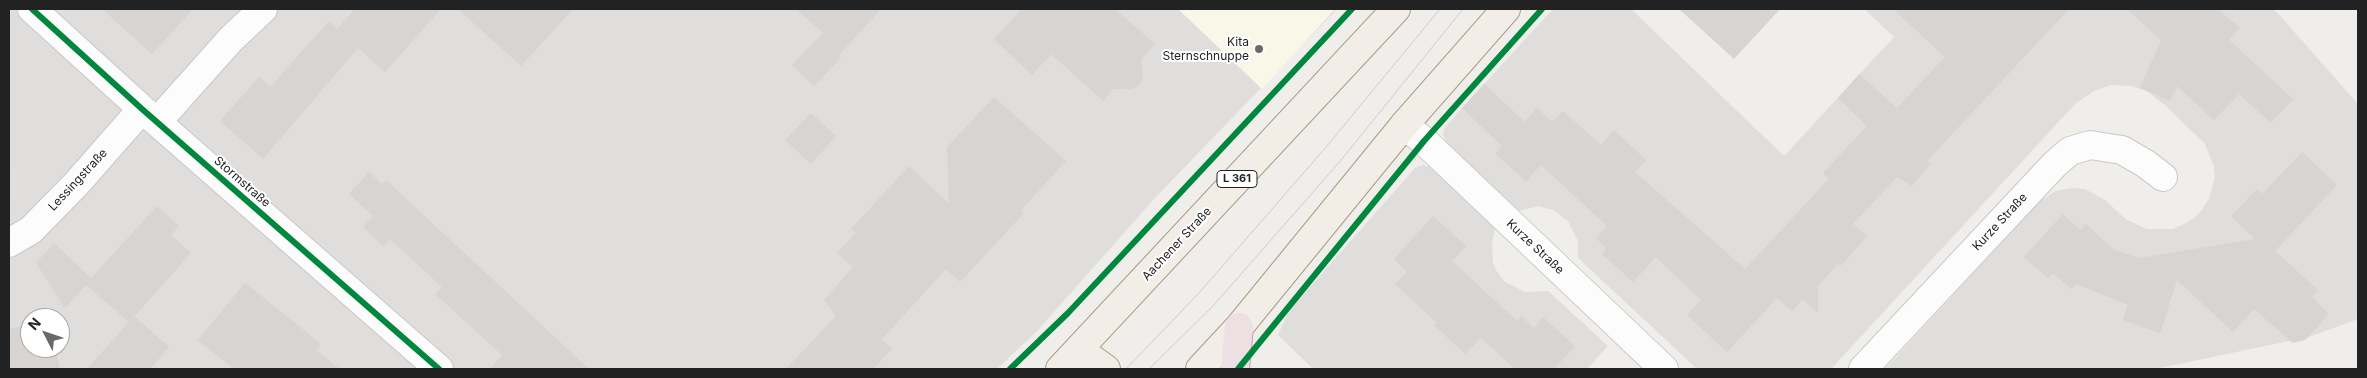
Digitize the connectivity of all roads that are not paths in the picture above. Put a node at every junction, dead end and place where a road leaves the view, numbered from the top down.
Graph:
1 (32, 9) edge
2 (263, 9) edge
3 (1395, 9) edge
4 (1506, 9) edge
5 (150, 116) junction
6 (1404, 126) junction
7 (2162, 177) dead end
8 (9, 243) edge
9 (1239, 327) junction
10 (1086, 359) edge
11 (439, 369) edge
12 (1060, 369) edge
13 (1106, 369) edge
14 (1200, 369) edge
15 (1235, 369) edge
16 (1664, 369) edge
17 (1862, 369) edge

1 - 5 street, Stormstraße
2 - 5 street, Lessingstraße
3 - 10 main road, Aachener Straße / L 361
4 - 6 main road
5 - 8 street, Lessingstraße
5 - 11 street, Stormstraße
6 - 9 main road
6 - 16 street, Kurze Straße
7 - 17 street, Kurze Straße
9 - 14 main road
9 - 15 highway
10 - 12 main road, Aachener Straße / L 361
10 - 13 main road

